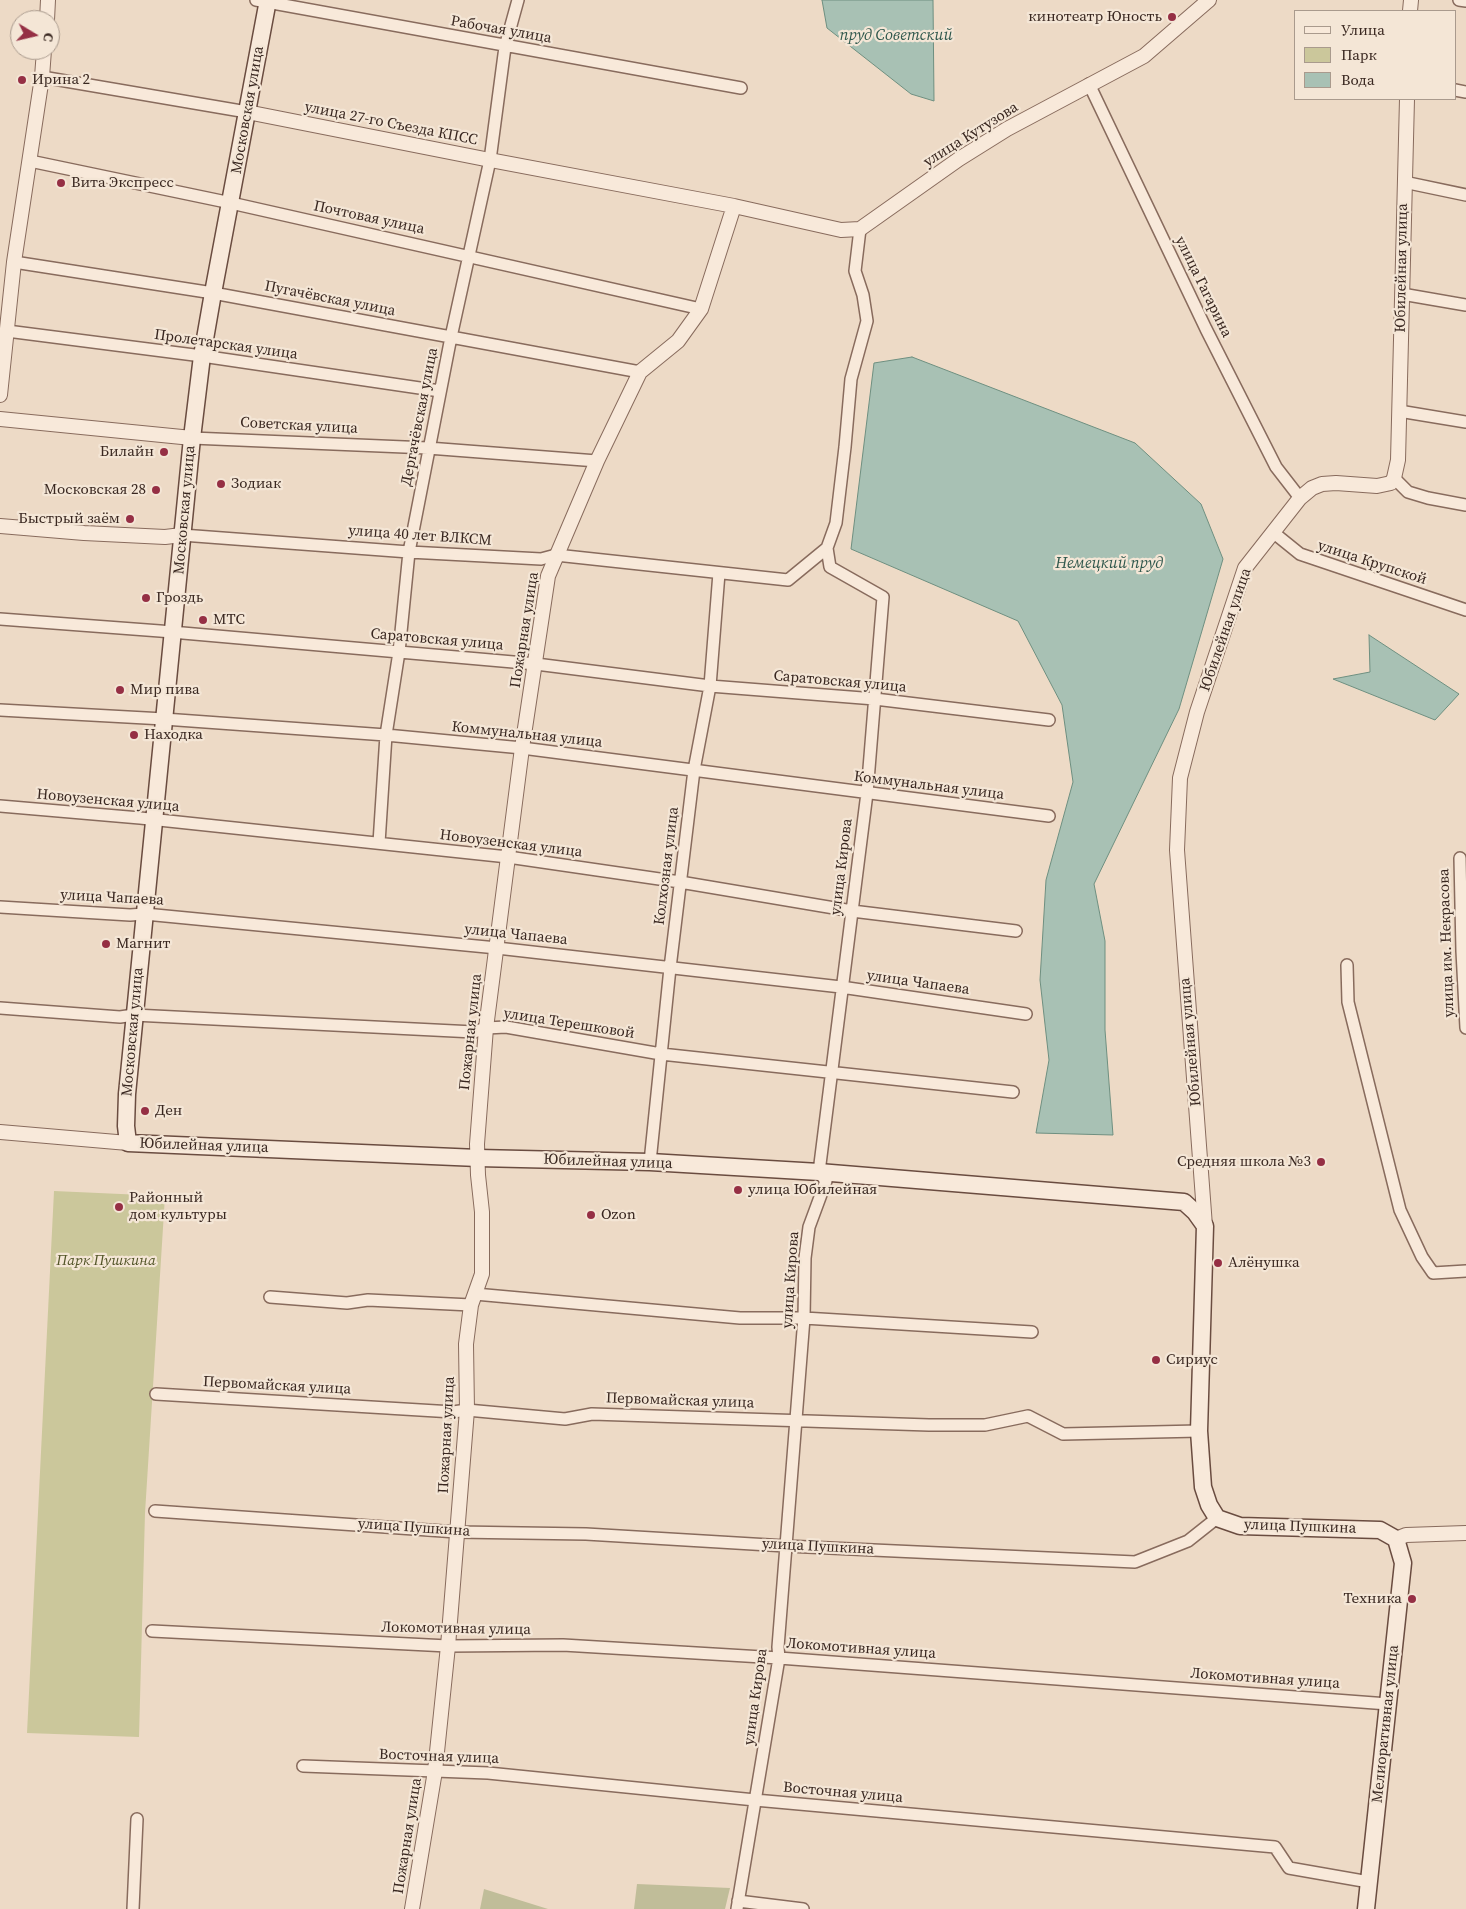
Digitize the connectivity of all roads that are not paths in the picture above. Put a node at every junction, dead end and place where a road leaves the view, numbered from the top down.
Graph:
1 (518, 0) edge
2 (1459, 0) edge
3 (264, 1) edge
4 (1466, 1) edge
5 (1201, 3) edge
6 (505, 46) junction
7 (43, 60) edge
8 (42, 77) junction
9 (1089, 84) junction
10 (741, 88) dead end
11 (1407, 100) edge
12 (248, 112) junction
13 (490, 160) junction
14 (30, 161) junction
15 (1404, 182) junction
16 (1466, 195) edge
17 (231, 203) junction
18 (734, 206) junction
19 (860, 229) junction
20 (468, 255) junction
21 (14, 262) junction
22 (213, 293) junction
23 (1402, 294) junction
24 (1466, 305) edge
25 (701, 309) junction
26 (7, 331) junction
27 (451, 337) junction
28 (202, 356) junction
29 (640, 372) junction
30 (440, 391) junction
31 (0, 395) edge
32 (1399, 411) junction
33 (0, 419) edge
34 (1466, 422) edge
35 (192, 438) junction
36 (428, 448) junction
37 (597, 461) junction
38 (1394, 478) junction
39 (1300, 498) junction
40 (1466, 505) edge
41 (0, 526) edge
42 (1274, 532) junction
43 (182, 535) junction
44 (827, 548) junction
45 (410, 552) junction
46 (556, 555) junction
47 (719, 573) junction
48 (1466, 610) edge
49 (0, 619) edge
50 (174, 633) junction
51 (399, 652) junction
52 (536, 664) junction
53 (710, 686) junction
54 (875, 699) junction
55 (0, 710) edge
56 (164, 719) junction
57 (1049, 720) dead end
58 (386, 735) junction
59 (522, 748) junction
60 (694, 770) junction
61 (867, 793) junction
62 (0, 806) edge
63 (1049, 816) dead end
64 (153, 820) junction
65 (379, 843) junction
66 (508, 857) junction
67 (1460, 858) dead end
68 (680, 882) junction
69 (0, 907) edge
70 (852, 911) junction
71 (144, 914) junction
72 (1016, 931) dead end
73 (497, 948) junction
74 (1347, 965) dead end
75 (670, 968) junction
76 (842, 987) junction
77 (0, 1008) edge
78 (1026, 1014) dead end
79 (134, 1015) junction
80 (1465, 1027) edge
81 (486, 1028) junction
82 (662, 1054) junction
83 (832, 1073) junction
84 (1013, 1092) dead end
85 (0, 1132) edge
86 (128, 1143) junction
87 (478, 1158) junction
88 (650, 1162) junction
89 (819, 1172) junction
90 (1205, 1226) junction
91 (1466, 1271) edge
92 (270, 1297) dead end
93 (473, 1299) junction
94 (804, 1318) junction
95 (1032, 1332) dead end
96 (156, 1394) dead end
97 (467, 1410) junction
98 (796, 1419) junction
99 (1199, 1431) junction
100 (155, 1510) dead end
101 (1217, 1518) junction
102 (457, 1532) junction
103 (1466, 1533) edge
104 (1396, 1539) junction
105 (786, 1546) junction
106 (152, 1631) dead end
107 (448, 1646) junction
108 (779, 1658) junction
109 (1388, 1704) junction
110 (303, 1766) dead end
111 (435, 1771) junction
112 (755, 1800) junction
113 (137, 1819) dead end
114 (1369, 1882) junction
115 (738, 1905) edge
116 (133, 1909) edge
117 (412, 1909) edge
118 (803, 1909) edge
119 (1366, 1909) edge

1 - 6 street, Дергачёвская улица
2 - 4 street
3 - 6 street, Рабочая улица
3 - 12 main road, Московская улица
5 - 9 street, улица Кутузова
6 - 10 street, Рабочая улица
6 - 13 street, Дергачёвская улица
7 - 8 street
8 - 12 street, улица 27-го Съезда КПСС
8 - 14 street
9 - 19 street, улица Кутузова
9 - 39 street, улица Гагарина
11 - 15 street, Юбилейная улица
12 - 13 street, улица 27-го Съезда КПСС
12 - 17 main road, Московская улица
13 - 18 street, улица 27-го Съезда КПСС
13 - 20 street, Дергачёвская улица
14 - 17 street, Почтовая улица
14 - 21 street
15 - 16 street
15 - 23 street, Юбилейная улица
17 - 20 street, Почтовая улица
17 - 22 main road, Московская улица
18 - 19 street
18 - 25 street, Пожарная улица
19 - 44 street
20 - 25 street, Почтовая улица
20 - 27 street, Дергачёвская улица
21 - 22 street, Пугачёвская улица
21 - 26 street
22 - 27 street, Пугачёвская улица
22 - 28 main road, Московская улица
23 - 24 street
23 - 32 street, Юбилейная улица
25 - 29 street, Пожарная улица
26 - 28 street, Пролетарская улица
26 - 31 street
27 - 29 street, Пугачёвская улица
27 - 30 street, Дергачёвская улица
28 - 30 street, Пролетарская улица
28 - 35 main road, Московская улица
29 - 37 street, Пожарная улица
30 - 36 street, Дергачёвская улица
32 - 34 street
32 - 38 street, Юбилейная улица
33 - 35 street, Советская улица
35 - 36 street, Советская улица
35 - 43 main road, Московская улица
36 - 37 street, Советская улица
36 - 45 street, Дергачёвская улица
37 - 46 street, Пожарная улица
38 - 39 street, Юбилейная улица
38 - 40 street
39 - 42 street, Юбилейная улица
41 - 43 street, улица 40 лет ВЛКСМ
42 - 48 street, улица Крупской
42 - 90 street, Юбилейная улица
43 - 45 street, улица 40 лет ВЛКСМ
43 - 50 main road, Московская улица
44 - 47 street, улица 40 лет ВЛКСМ
44 - 54 street, улица Кирова
45 - 46 street, улица 40 лет ВЛКСМ
45 - 51 street, Дергачёвская улица
46 - 47 street, улица 40 лет ВЛКСМ
46 - 52 street, Пожарная улица
47 - 53 street, Колхозная улица
49 - 50 street, Саратовская улица
50 - 51 street, Саратовская улица
50 - 56 main road, Московская улица
51 - 52 street, Саратовская улица
51 - 58 street, Дергачёвская улица
52 - 53 street, Саратовская улица
52 - 59 street, Пожарная улица
53 - 54 street, Саратовская улица
53 - 60 street, Колхозная улица
54 - 57 street, Саратовская улица
54 - 61 street, улица Кирова
55 - 56 street, Коммунальная улица
56 - 58 street, Коммунальная улица
56 - 64 main road, Московская улица
58 - 59 street, Коммунальная улица
58 - 65 street, Дергачёвская улица
59 - 60 street, Коммунальная улица
59 - 66 street, Пожарная улица
60 - 61 street, Коммунальная улица
60 - 68 street, Колхозная улица
61 - 63 street, Коммунальная улица
61 - 70 street, улица Кирова
62 - 64 street, Новоузенская улица
64 - 65 street, Новоузенская улица
64 - 71 main road, Московская улица
65 - 66 street, Новоузенская улица
66 - 68 street, Новоузенская улица
66 - 73 street, Пожарная улица
67 - 80 street, улица им. Некрасова
68 - 70 street, Новоузенская улица
68 - 75 street, Колхозная улица
69 - 71 street, улица Чапаева
70 - 72 street, Новоузенская улица
70 - 76 street, улица Кирова
71 - 73 street, улица Чапаева
71 - 79 main road, Московская улица
73 - 75 street, улица Чапаева
73 - 81 street, Пожарная улица
74 - 91 street
75 - 76 street, улица Чапаева
75 - 82 street, Колхозная улица
76 - 78 street, улица Чапаева
76 - 83 street, улица Кирова
77 - 79 street, улица Терешковой
79 - 81 street, улица Терешковой
79 - 86 main road, Московская улица
81 - 82 street, улица Терешковой
81 - 87 street, Пожарная улица
82 - 83 street, улица Терешковой
82 - 88 street, Колхозная улица
83 - 84 street, улица Терешковой
83 - 89 street, улица Кирова
85 - 86 street, Юбилейная улица
86 - 87 main road, Юбилейная улица
87 - 88 main road, Юбилейная улица
87 - 93 street, Пожарная улица
88 - 89 main road, Юбилейная улица
89 - 90 main road, Юбилейная улица
89 - 94 street, улица Кирова
90 - 99 main road, Юбилейная улица
92 - 93 street
93 - 94 street
93 - 97 street, Пожарная улица
94 - 95 street
94 - 98 street, улица Кирова
96 - 97 street, Первомайская улица
97 - 98 street, Первомайская улица
97 - 102 street, Пожарная улица
98 - 99 street, Первомайская улица
98 - 105 street, улица Кирова
99 - 101 main road, Юбилейная улица
100 - 102 street, улица Пушкина
101 - 104 main road, улица Пушкина
101 - 105 street, улица Пушкина
102 - 105 street, улица Пушкина
102 - 107 street, Пожарная улица
103 - 104 street
104 - 109 main road, Мелиоративная улица
105 - 108 street, улица Кирова
106 - 107 street, Локомотивная улица
107 - 108 street, Локомотивная улица
107 - 111 street, Пожарная улица
108 - 109 street, Локомотивная улица
108 - 112 street, улица Кирова
109 - 114 main road, Мелиоративная улица
110 - 111 street, Восточная улица
111 - 112 street, Восточная улица
111 - 117 street, Пожарная улица
112 - 114 street, Восточная улица
112 - 115 street, улица Кирова
113 - 116 street
114 - 119 main road, Мелиоративная улица
115 - 118 street

